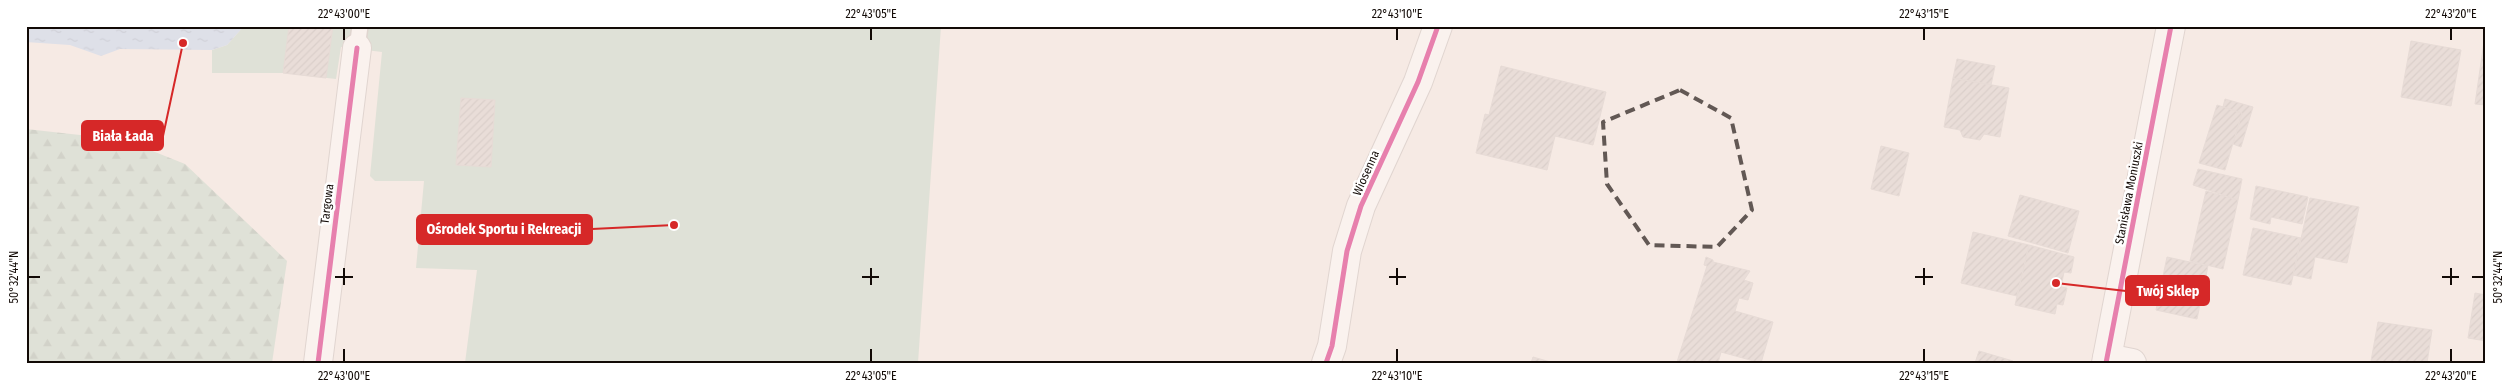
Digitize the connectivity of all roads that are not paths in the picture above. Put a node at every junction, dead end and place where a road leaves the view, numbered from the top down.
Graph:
1 (1438, 26) edge
2 (2171, 26) edge
3 (358, 37) edge
4 (2115, 361) edge
5 (318, 363) edge
6 (1326, 363) edge

1 - 6 street, Wiosenna
2 - 4 street, Stanisława Moniuszki
3 - 5 street, Targowa

